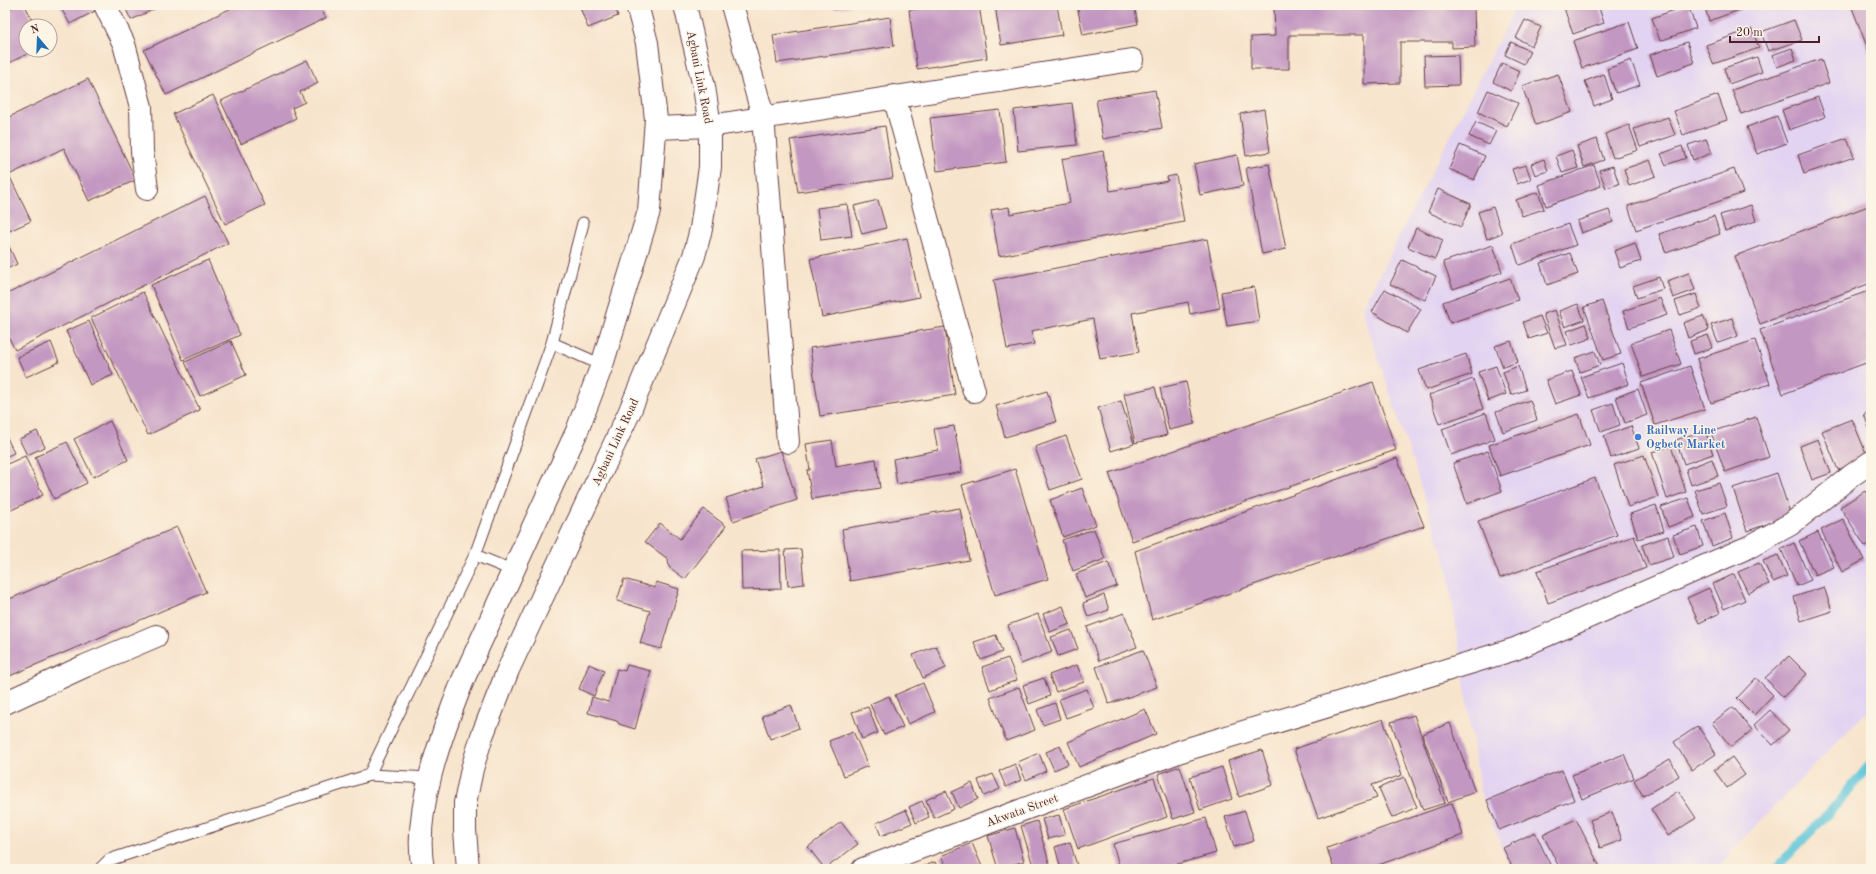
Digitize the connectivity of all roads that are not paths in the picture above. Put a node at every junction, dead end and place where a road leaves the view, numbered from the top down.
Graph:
1 (105, 5) edge
2 (637, 5) edge
3 (685, 5) edge
4 (732, 5) edge
5 (1132, 60) dead end
6 (894, 96) junction
7 (763, 116) junction
8 (710, 126) junction
9 (656, 128) junction
10 (147, 189) dead end
11 (583, 223) dead end
12 (552, 343) junction
13 (602, 365) junction
14 (974, 391) dead end
15 (788, 442) dead end
16 (1871, 462) edge
17 (475, 555) junction
18 (514, 571) junction
19 (156, 636) dead end
20 (5, 703) edge
21 (369, 775) junction
22 (430, 778) junction
23 (100, 869) edge
24 (423, 869) edge
25 (468, 869) edge
26 (864, 869) edge

1 - 10 street
2 - 9 street
3 - 8 street, Agbani Link Road
4 - 7 street
5 - 6 street
6 - 7 street
6 - 14 street
7 - 8 street
7 - 15 street
8 - 9 street
8 - 25 street, Agbani Link Road
9 - 13 street
11 - 12 lane
12 - 13 lane
12 - 17 lane
13 - 18 street
16 - 26 street, Akwata Street
17 - 18 lane
17 - 21 lane
18 - 22 street
19 - 20 street
21 - 22 lane
21 - 23 lane
22 - 24 street

